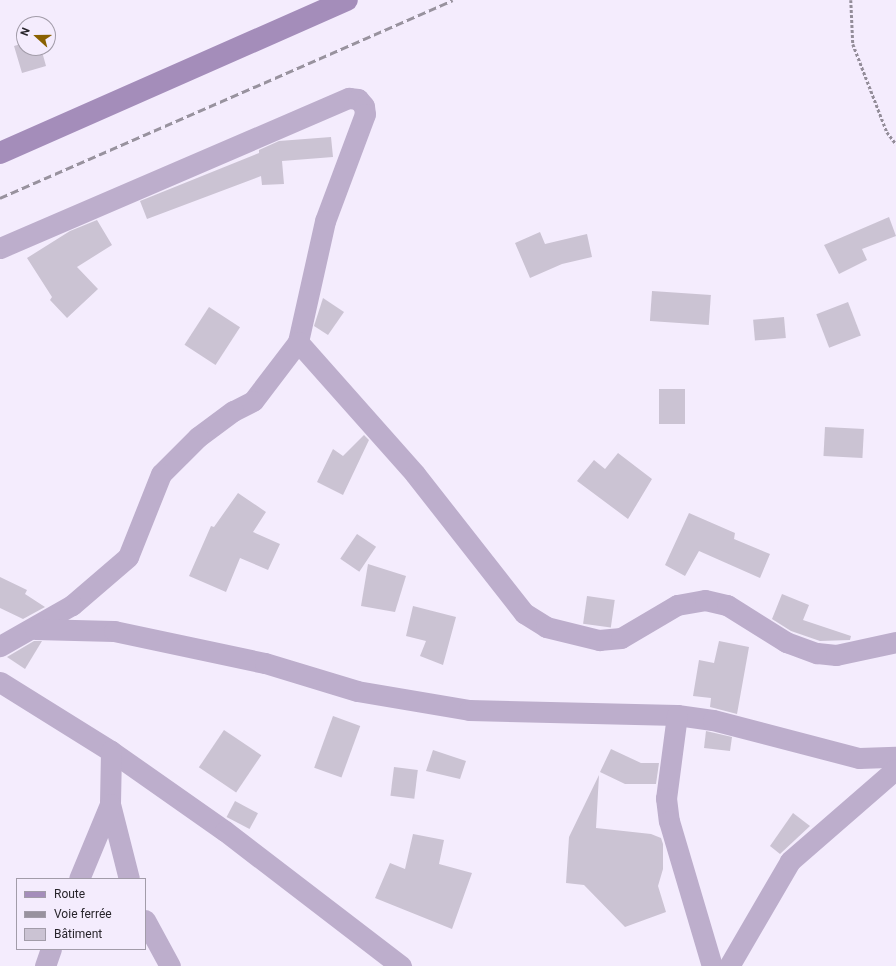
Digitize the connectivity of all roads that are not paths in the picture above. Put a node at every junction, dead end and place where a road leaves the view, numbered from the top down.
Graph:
1 (347, 0) edge
2 (0, 153) edge
3 (0, 248) edge
4 (298, 342) junction
5 (34, 628) junction
6 (896, 642) edge
7 (0, 646) edge
8 (0, 682) edge
9 (677, 715) junction
10 (111, 751) junction
11 (896, 757) edge
12 (896, 769) edge
13 (110, 804) junction
14 (79, 878) edge
15 (129, 878) edge
16 (146, 922) edge
17 (51, 950) edge
18 (45, 966) edge
19 (170, 966) edge
20 (401, 966) edge
21 (712, 966) edge
22 (729, 966) edge

1 - 2 street
3 - 4 street
4 - 5 street
4 - 6 street
5 - 7 street
5 - 9 street
8 - 10 street
9 - 11 street
9 - 21 street
10 - 13 street
10 - 20 street
12 - 22 street
13 - 14 street
13 - 15 street
16 - 19 street
17 - 18 street

